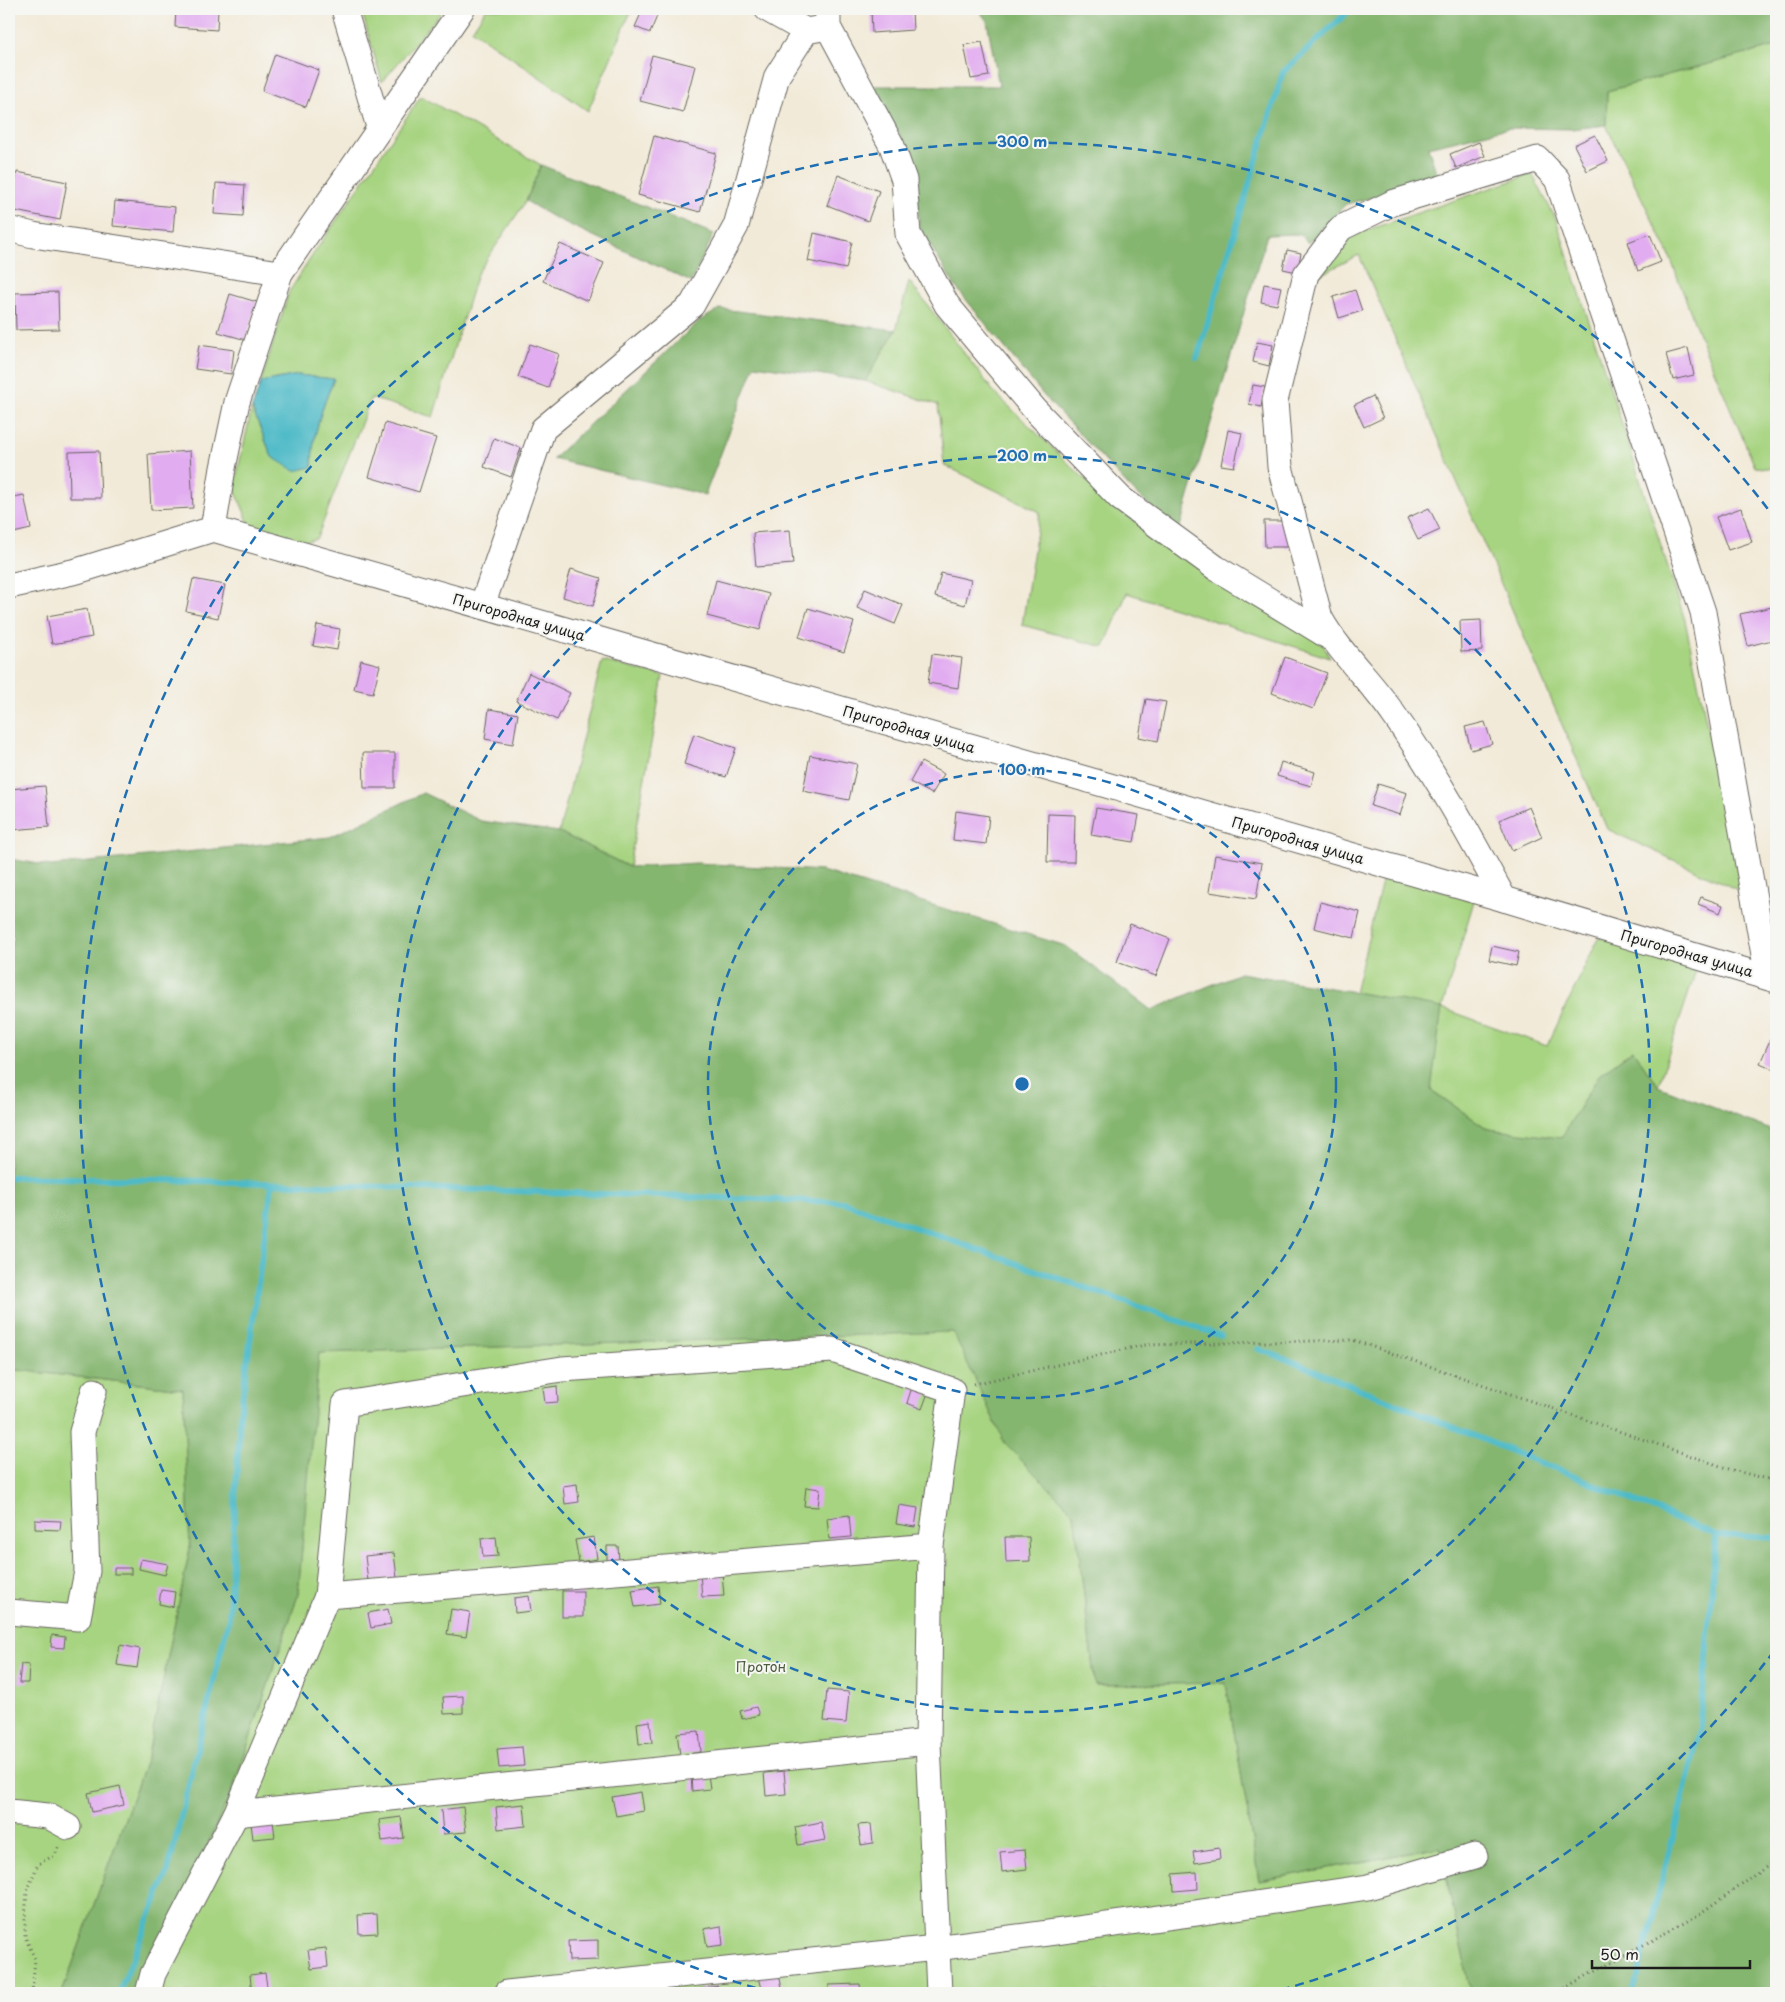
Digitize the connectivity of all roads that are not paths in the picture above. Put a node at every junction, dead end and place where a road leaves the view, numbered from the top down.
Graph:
1 (344, 9) edge
2 (462, 9) edge
3 (767, 9) edge
4 (821, 22) edge
5 (380, 127) junction
6 (9, 229) edge
7 (280, 273) junction
8 (213, 530) junction
9 (9, 586) edge
10 (482, 606) junction
11 (1332, 638) junction
12 (1504, 899) junction
13 (1772, 978) edge
14 (94, 1391) dead end
15 (931, 1546) junction
16 (327, 1596) junction
17 (9, 1612) edge
18 (928, 1742) junction
19 (9, 1812) edge
20 (236, 1814) junction
21 (68, 1827) road end
22 (1475, 1856) dead end
23 (936, 1948) junction
24 (148, 1993) edge
25 (507, 1993) edge
26 (939, 1993) edge

1 - 5 street
2 - 5 street
3 - 4 street
4 - 10 street
4 - 11 street
5 - 7 street
6 - 7 street
7 - 8 street
8 - 9 street
8 - 10 street, Пригородная улица
10 - 12 street, Пригородная улица
11 - 12 street
11 - 13 street
12 - 13 street, Пригородная улица
14 - 17 street
15 - 16 street
15 - 16 street
15 - 18 street
16 - 20 street
18 - 20 street
18 - 23 street
19 - 21 street
20 - 24 street
22 - 23 street
23 - 25 street
23 - 26 street

